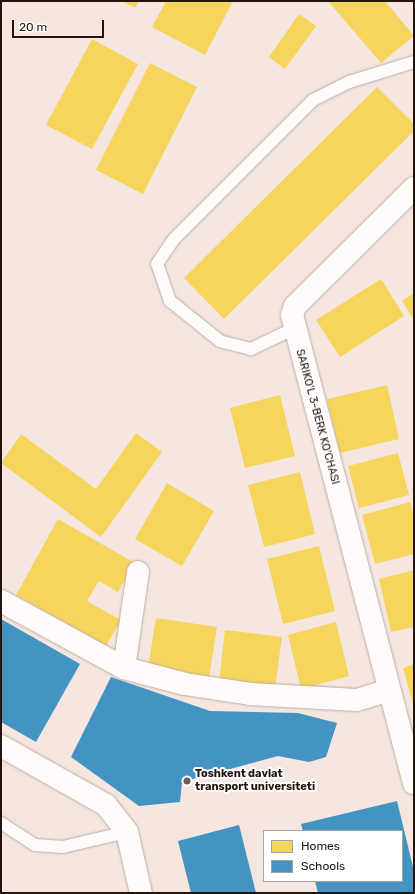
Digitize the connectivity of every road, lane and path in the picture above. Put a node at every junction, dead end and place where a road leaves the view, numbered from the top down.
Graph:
1 (414, 62) edge
2 (414, 188) edge
3 (293, 329) junction
4 (138, 572) dead end
5 (1, 601) edge
6 (124, 668) junction
7 (389, 690) junction
8 (1, 746) edge
9 (414, 783) edge
10 (1, 823) edge
11 (127, 832) junction
12 (141, 893) edge

1 - 3 lane
2 - 3 street, SARIKO'L 3-BERK KO'CHASI
3 - 7 street, SARIKO'L 3-BERK KO'CHASI
4 - 6 street
5 - 6 street
6 - 7 street
7 - 9 street, SARIKO'L 3-BERK KO'CHASI
8 - 11 street
10 - 11 lane
11 - 12 street

